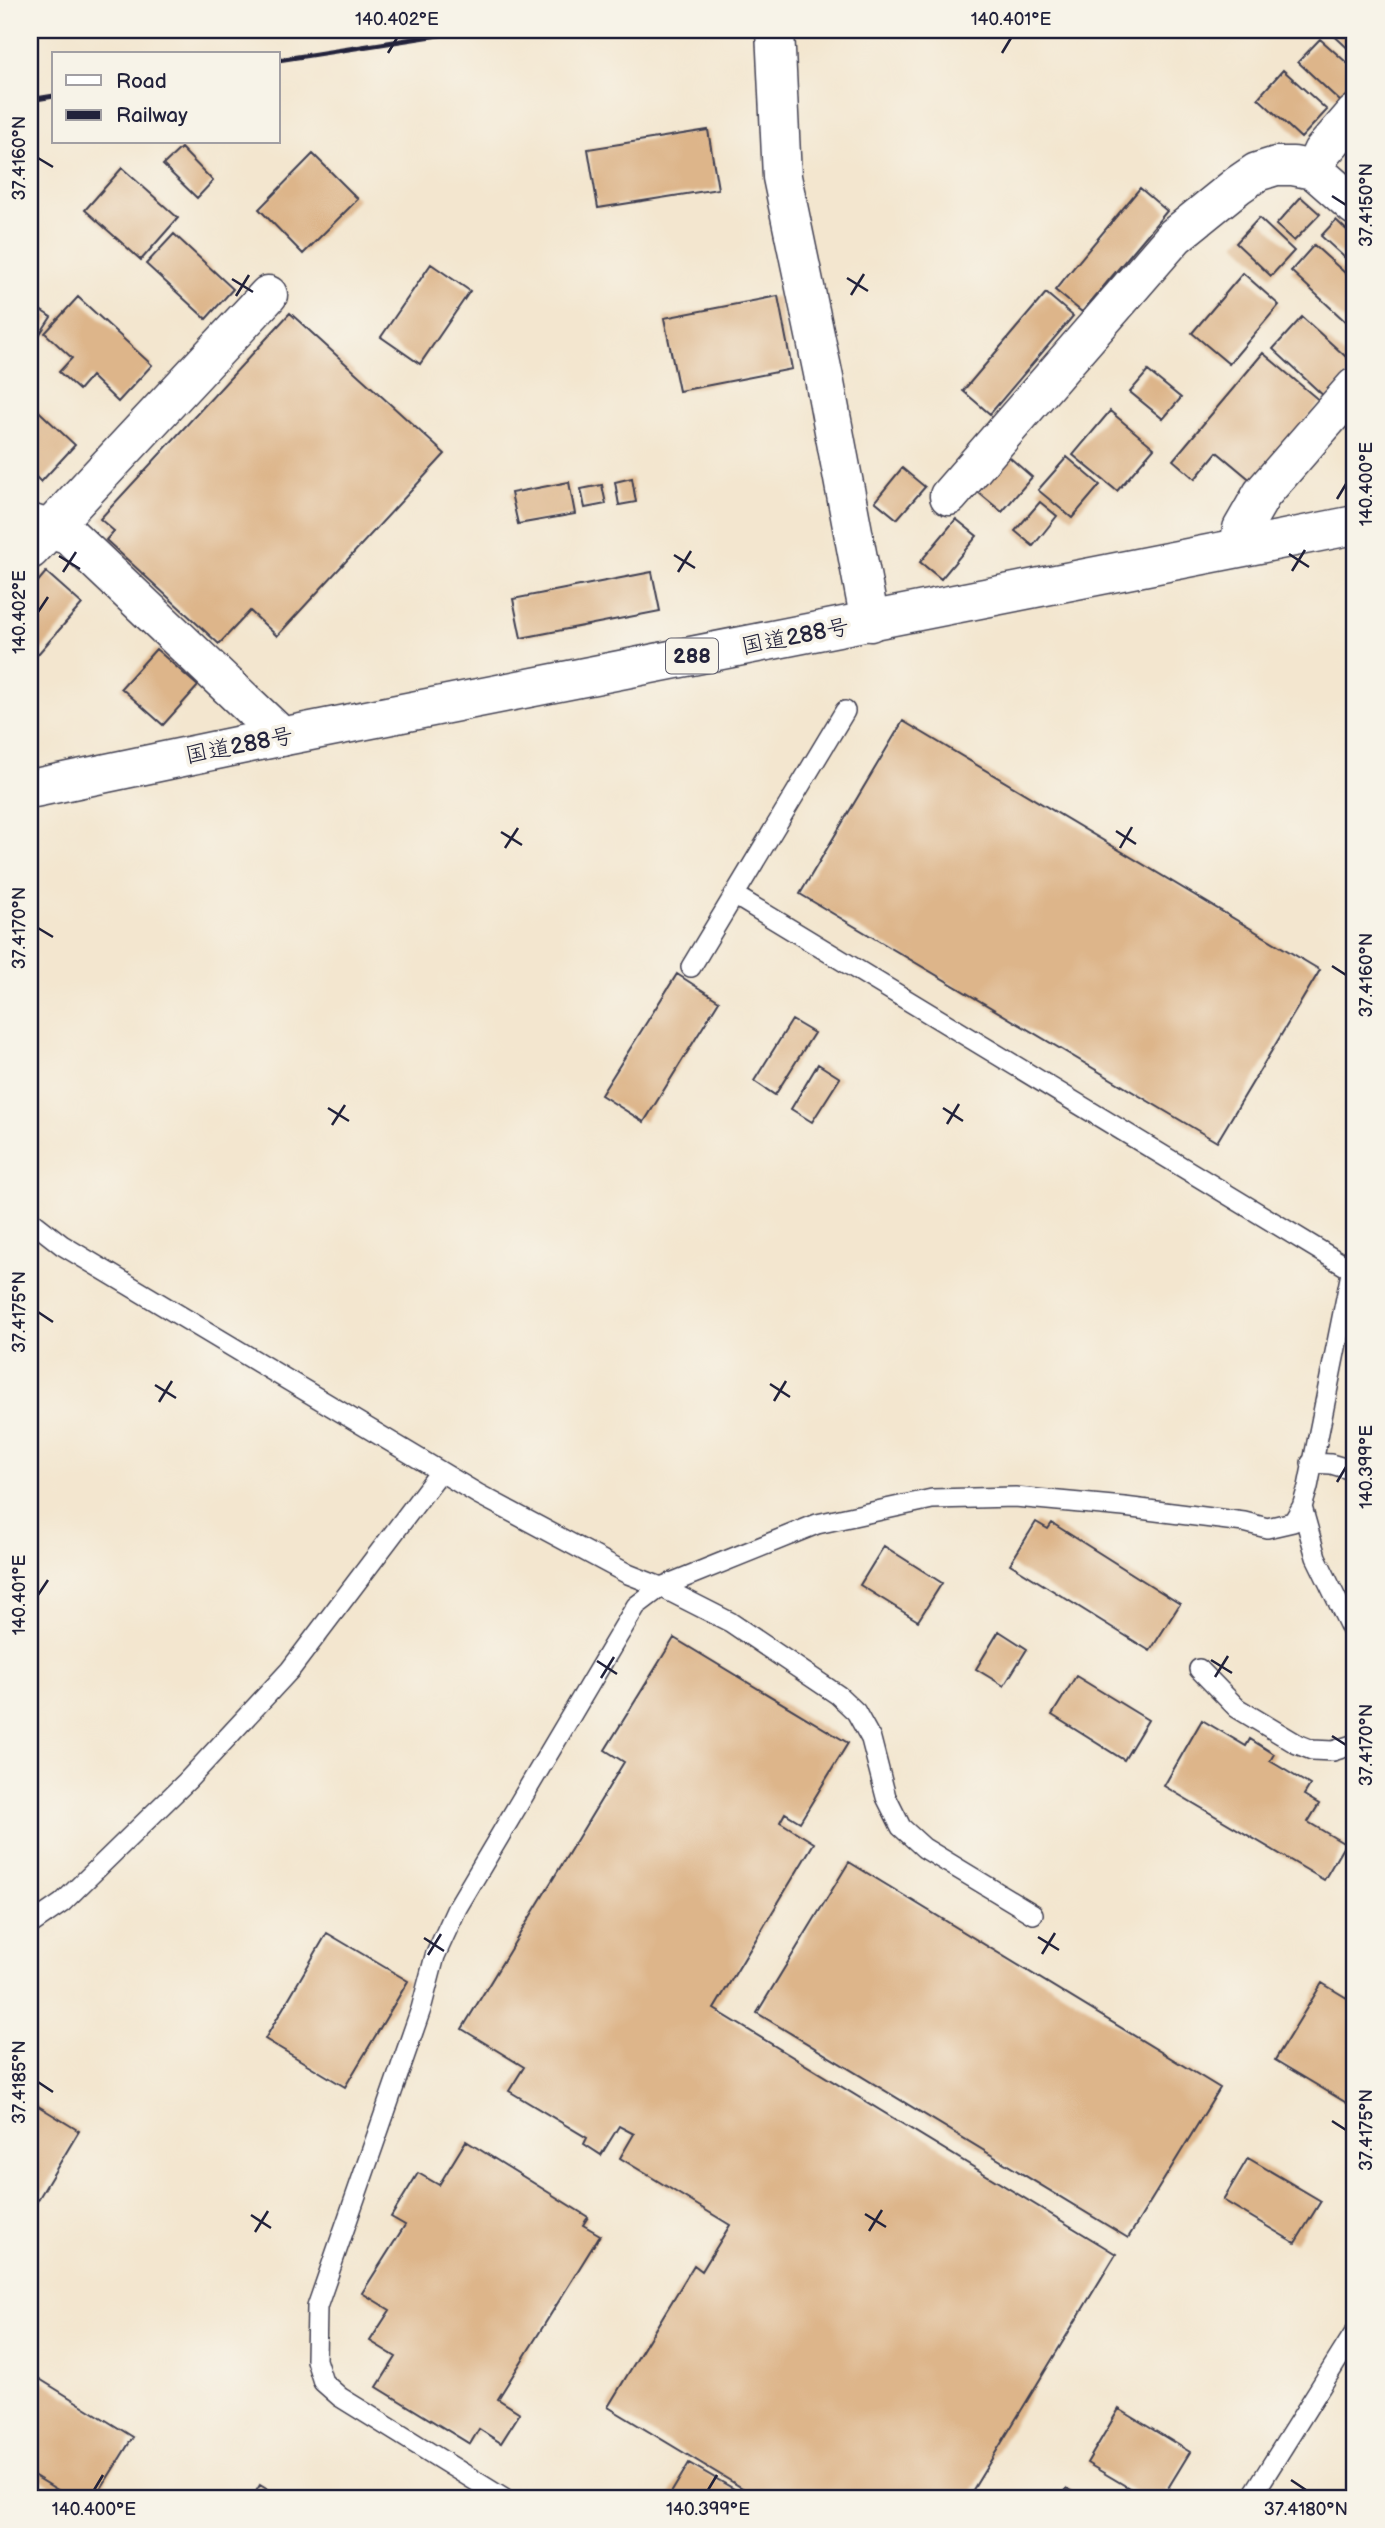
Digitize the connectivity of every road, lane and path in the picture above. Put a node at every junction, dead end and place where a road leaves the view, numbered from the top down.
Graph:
1 (775, 30) edge
2 (1355, 114) edge
3 (1314, 170) junction
4 (1355, 206) edge
5 (268, 295) dead end
6 (1355, 387) edge
7 (949, 496) dead end
8 (1355, 525) edge
9 (36, 534) edge
10 (1239, 547) junction
11 (870, 622) junction
12 (845, 711) dead end
13 (282, 737) junction
14 (30, 789) edge
15 (734, 895) junction
16 (691, 967) dead end
17 (30, 1220) edge
18 (1353, 1261) edge
19 (1311, 1463) junction
20 (1355, 1471) edge
21 (440, 1472) junction
22 (1302, 1507) junction
23 (661, 1587) junction
24 (1355, 1637) edge
25 (1199, 1669) dead end
26 (1355, 1744) edge
27 (1033, 1914) dead end
28 (30, 1925) edge
29 (1355, 2332) edge
30 (503, 2498) edge
31 (1251, 2498) edge

1 - 11 main road
2 - 3 main road
3 - 4 main road
3 - 7 main road
5 - 9 main road
6 - 10 main road
8 - 10 main road, 国道288号 / 288
9 - 13 main road
10 - 11 main road, 国道288号 / 288
11 - 13 main road, 国道288号 / 288
12 - 15 lane
13 - 14 main road, 国道288号 / 288
15 - 16 lane
15 - 18 lane
17 - 21 lane
18 - 19 lane
19 - 20 lane
19 - 22 lane
21 - 23 lane
21 - 28 lane
22 - 23 lane
22 - 24 lane
23 - 27 lane
23 - 30 lane
25 - 26 lane
29 - 31 lane

